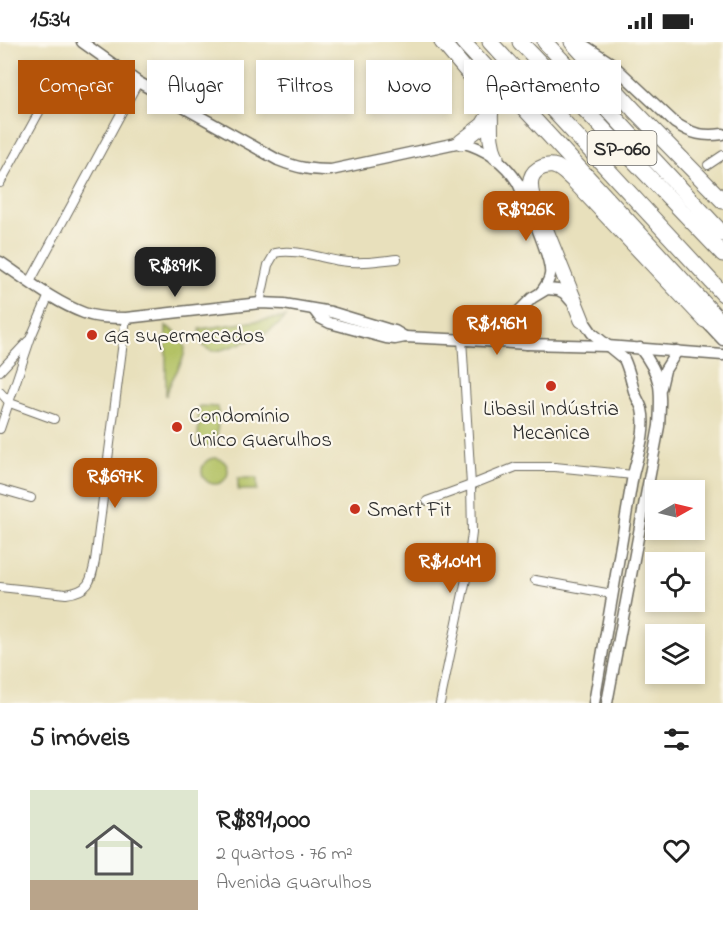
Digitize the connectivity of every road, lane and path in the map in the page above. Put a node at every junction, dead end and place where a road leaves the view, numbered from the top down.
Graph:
1 (82, 42) edge
2 (442, 42) edge
3 (463, 42) edge
4 (490, 42) edge
5 (520, 42) edge
6 (545, 42) edge
7 (572, 42) edge
8 (579, 42) edge
9 (464, 68) edge
10 (138, 82) junction
11 (38, 114) edge
12 (490, 114) edge
13 (491, 114) edge
14 (723, 134) edge
15 (461, 142) junction
16 (723, 155) edge
17 (496, 157) junction
18 (708, 165) dead end
19 (0, 183) edge
20 (723, 201) edge
21 (723, 234) edge
22 (723, 254) edge
23 (397, 260) dead end
24 (0, 262) edge
25 (30, 282) junction
26 (541, 292) junction
27 (723, 294) edge
28 (49, 295) junction
29 (260, 303) junction
30 (517, 313) junction
31 (126, 318) junction
32 (582, 320) junction
33 (705, 320) junction
34 (723, 326) edge
35 (31, 338) junction
36 (465, 340) junction
37 (723, 340) edge
38 (527, 344) junction
39 (607, 345) junction
40 (640, 348) junction
41 (677, 351) junction
42 (723, 355) edge
43 (0, 371) edge
44 (661, 390) junction
45 (0, 392) edge
46 (10, 403) junction
47 (54, 419) dead end
48 (643, 425) junction
49 (659, 426) junction
50 (0, 429) edge
51 (633, 475) junction
52 (471, 485) junction
53 (0, 489) edge
54 (31, 498) dead end
55 (427, 501) dead end
56 (622, 540) junction
57 (638, 543) junction
58 (536, 580) dead end
59 (0, 587) edge
60 (612, 594) junction
61 (440, 703) edge
62 (594, 703) edge
63 (607, 703) edge

1 - 10 street
2 - 9 highway
3 - 34 highway, SP-060
4 - 27 highway, SP-060
5 - 22 highway, SP-060
6 - 21 highway, SP-060
7 - 20 highway
8 - 14 street
10 - 15 street
10 - 25 street
11 - 19 street
12 - 15 highway
13 - 17 highway
15 - 17 street
16 - 18 street
17 - 26 street
23 - 29 street
24 - 25 street
25 - 28 street
26 - 30 street
26 - 32 street
28 - 31 street
28 - 35 street
29 - 31 street
29 - 36 street
30 - 36 street
30 - 38 street
31 - 59 street
32 - 33 highway
32 - 39 street
33 - 34 highway
33 - 37 street
35 - 43 street
35 - 46 street
36 - 38 street
36 - 52 street
38 - 39 street
39 - 40 street
39 - 48 street
40 - 41 street
40 - 44 street
41 - 42 street
41 - 44 street
44 - 49 street
45 - 46 street
46 - 47 street
46 - 50 street
48 - 49 street
48 - 51 street
49 - 57 street
51 - 52 street
51 - 56 street
52 - 55 street
52 - 61 street
53 - 54 street
56 - 57 street
56 - 60 street
57 - 63 street
58 - 60 street
60 - 62 street

